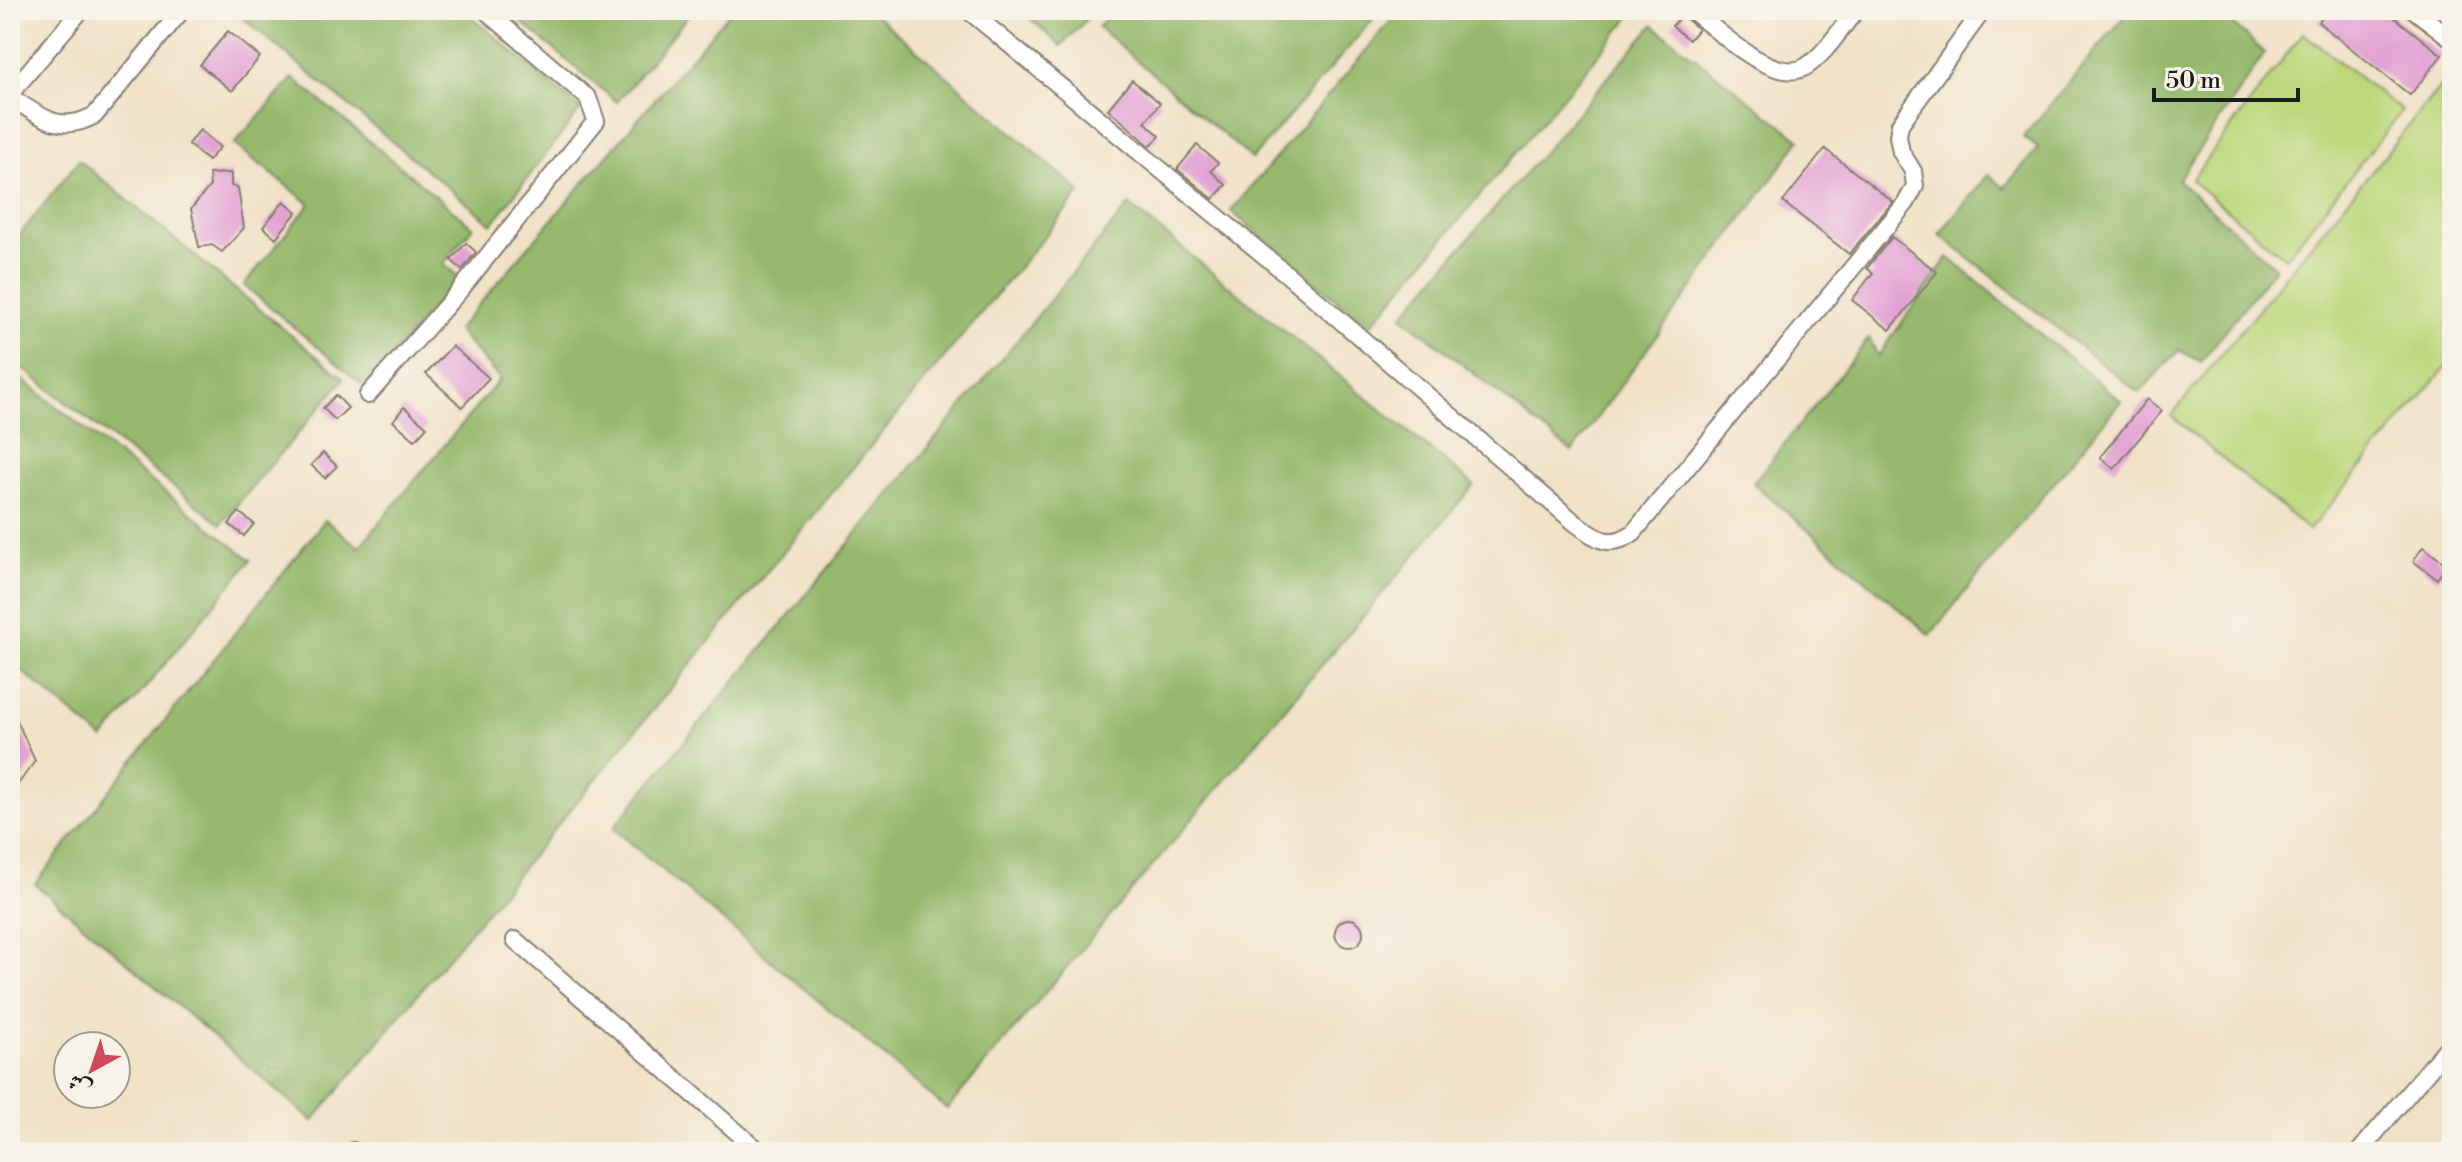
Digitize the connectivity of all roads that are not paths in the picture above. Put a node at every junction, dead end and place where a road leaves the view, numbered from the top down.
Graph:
1 (81, 10) edge
2 (182, 10) edge
3 (485, 10) edge
4 (968, 10) edge
5 (1692, 10) edge
6 (1856, 10) edge
7 (1983, 10) edge
8 (2414, 10) edge
9 (2452, 39) edge
10 (10, 95) edge
11 (368, 395) dead end
12 (515, 940) dead end
13 (2452, 1042) edge
14 (760, 1152) edge
15 (2359, 1152) edge

1 - 10 street
2 - 10 street
3 - 11 street
4 - 7 street
5 - 6 street
8 - 9 street
12 - 14 street
13 - 15 street

